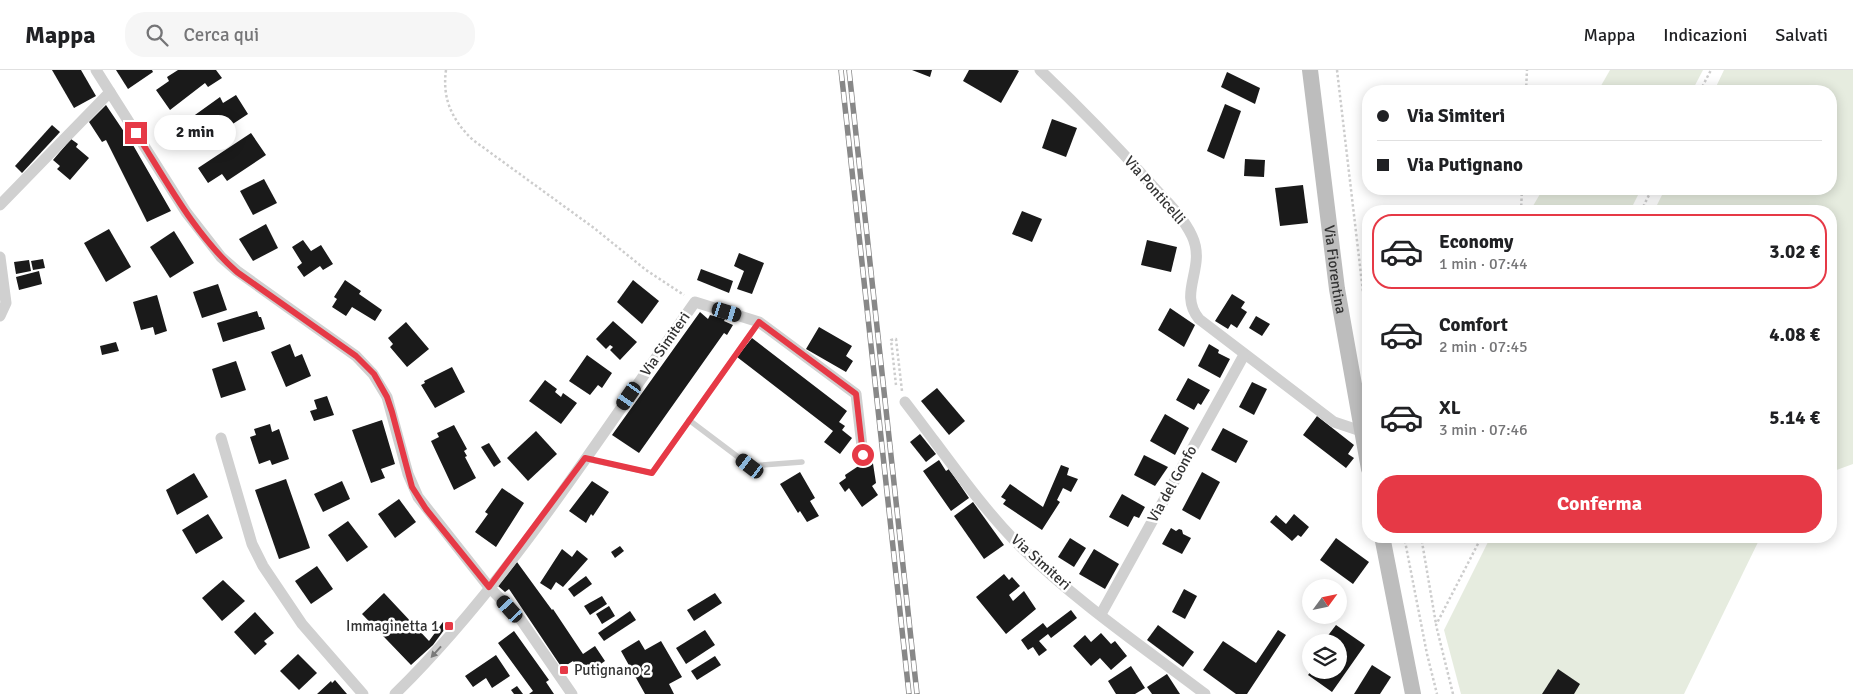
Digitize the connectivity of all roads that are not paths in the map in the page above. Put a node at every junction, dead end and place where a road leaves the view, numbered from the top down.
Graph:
1 (96, 70) edge
2 (1040, 70) edge
3 (1310, 70) edge
4 (110, 92) junction
5 (0, 206) edge
6 (0, 257) edge
7 (0, 316) edge
8 (759, 322) junction
9 (1244, 355) junction
10 (905, 402) road end
11 (689, 420) junction
12 (1362, 432) joint
13 (221, 438) dead end
14 (863, 455) dead end
15 (585, 458) junction
16 (802, 462) dead end
17 (1383, 543) edge
18 (489, 587) junction
19 (1101, 614) junction
20 (363, 694) edge
21 (395, 694) edge
22 (572, 694) edge
23 (1205, 694) edge
24 (1413, 694) edge

1 - 4 street
2 - 9 street, Via Ponticelli
3 - 12 main road, Via Fiorentina
4 - 5 street
4 - 18 street
6 - 7 street
8 - 11 lane
8 - 14 street, Via Simiteri
8 - 15 street, Via Simiteri
9 - 12 street, Via Ponticelli
9 - 19 street, Via del Gonfo
10 - 19 street, Via Simiteri
11 - 15 lane
11 - 16 lane
13 - 20 street
15 - 18 street, Via Simiteri
17 - 24 main road
18 -> 21 street, Via Simiteri
18 - 22 street
19 - 23 street, Via Simiteri

